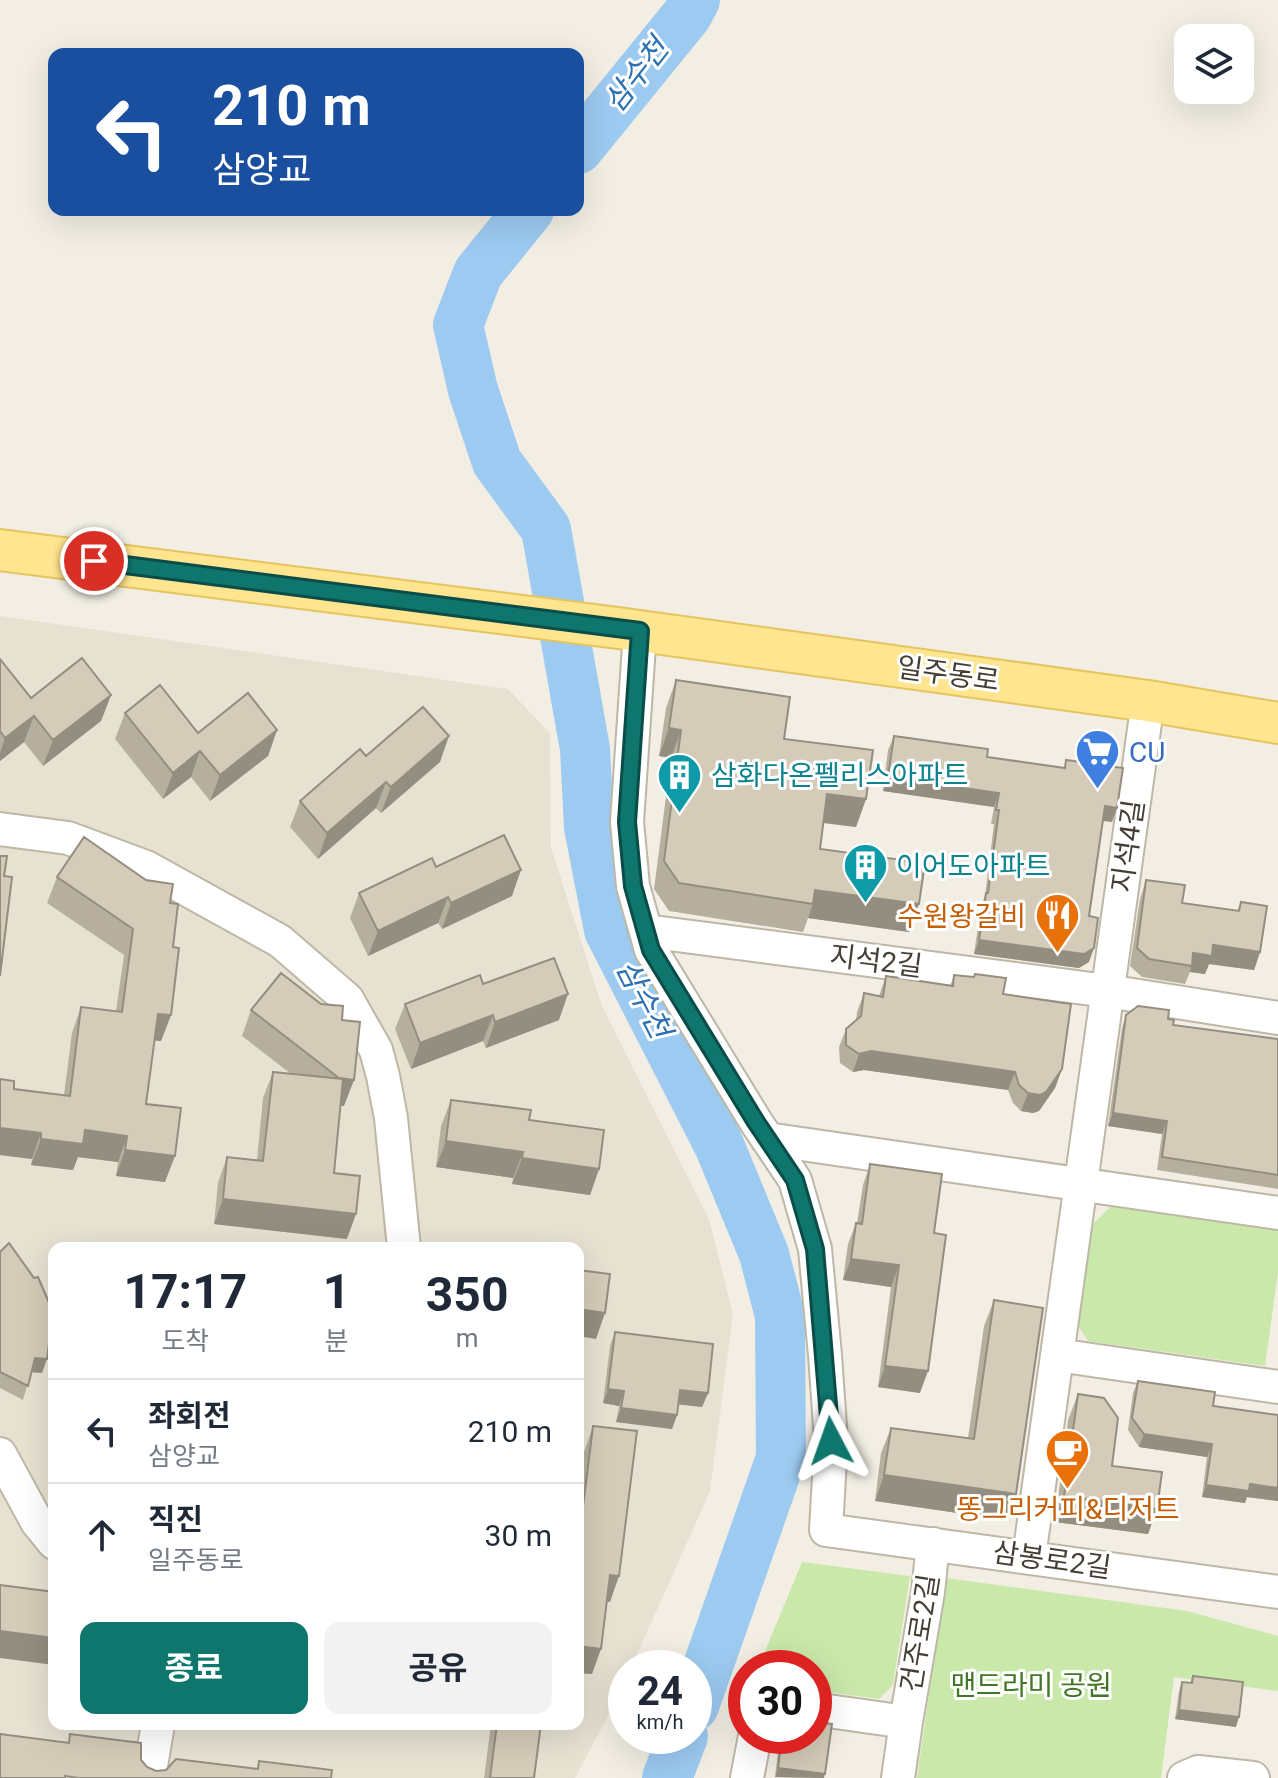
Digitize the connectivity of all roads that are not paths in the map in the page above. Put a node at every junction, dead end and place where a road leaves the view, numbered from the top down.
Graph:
1 (0, 550) edge
2 (629, 629) junction
3 (1148, 701) junction
4 (1278, 723) edge
5 (0, 829) edge
6 (646, 931) junction
7 (1107, 991) junction
8 (1278, 1018) edge
9 (767, 1139) junction
10 (1081, 1184) junction
11 (1278, 1213) edge
12 (403, 1242) edge
13 (1057, 1355) junction
14 (1278, 1387) edge
15 (0, 1454) edge
16 (48, 1536) edge
17 (933, 1544) junction
18 (1029, 1557) junction
19 (1278, 1592) edge
20 (832, 1712) edge
21 (906, 1722) junction
22 (157, 1730) edge
23 (752, 1754) edge
24 (149, 1778) edge
25 (747, 1778) edge
26 (898, 1778) edge
27 (1184, 1778) edge
28 (1253, 1778) edge

1 - 2 main road, 일주동로
2 - 3 main road, 일주동로
2 - 6 street
3 - 4 main road, 일주동로
3 - 7 street, 지석4길
5 - 12 street
6 - 7 street, 지석2길
6 - 9 street
7 - 8 street
7 - 10 street, 지석4길
9 - 10 street
9 - 17 street, 삼봉로2길
10 - 11 street
10 - 13 street, 지석4길
13 - 14 street
13 - 18 street, 지석4길
15 - 16 street
17 - 18 street, 삼봉로2길
17 - 21 street, 건주로2길
18 - 19 street, 삼봉로2길
20 - 21 street, 건주로2길
21 - 26 street, 건주로2길
22 - 24 street
23 - 25 street
27 - 28 street

